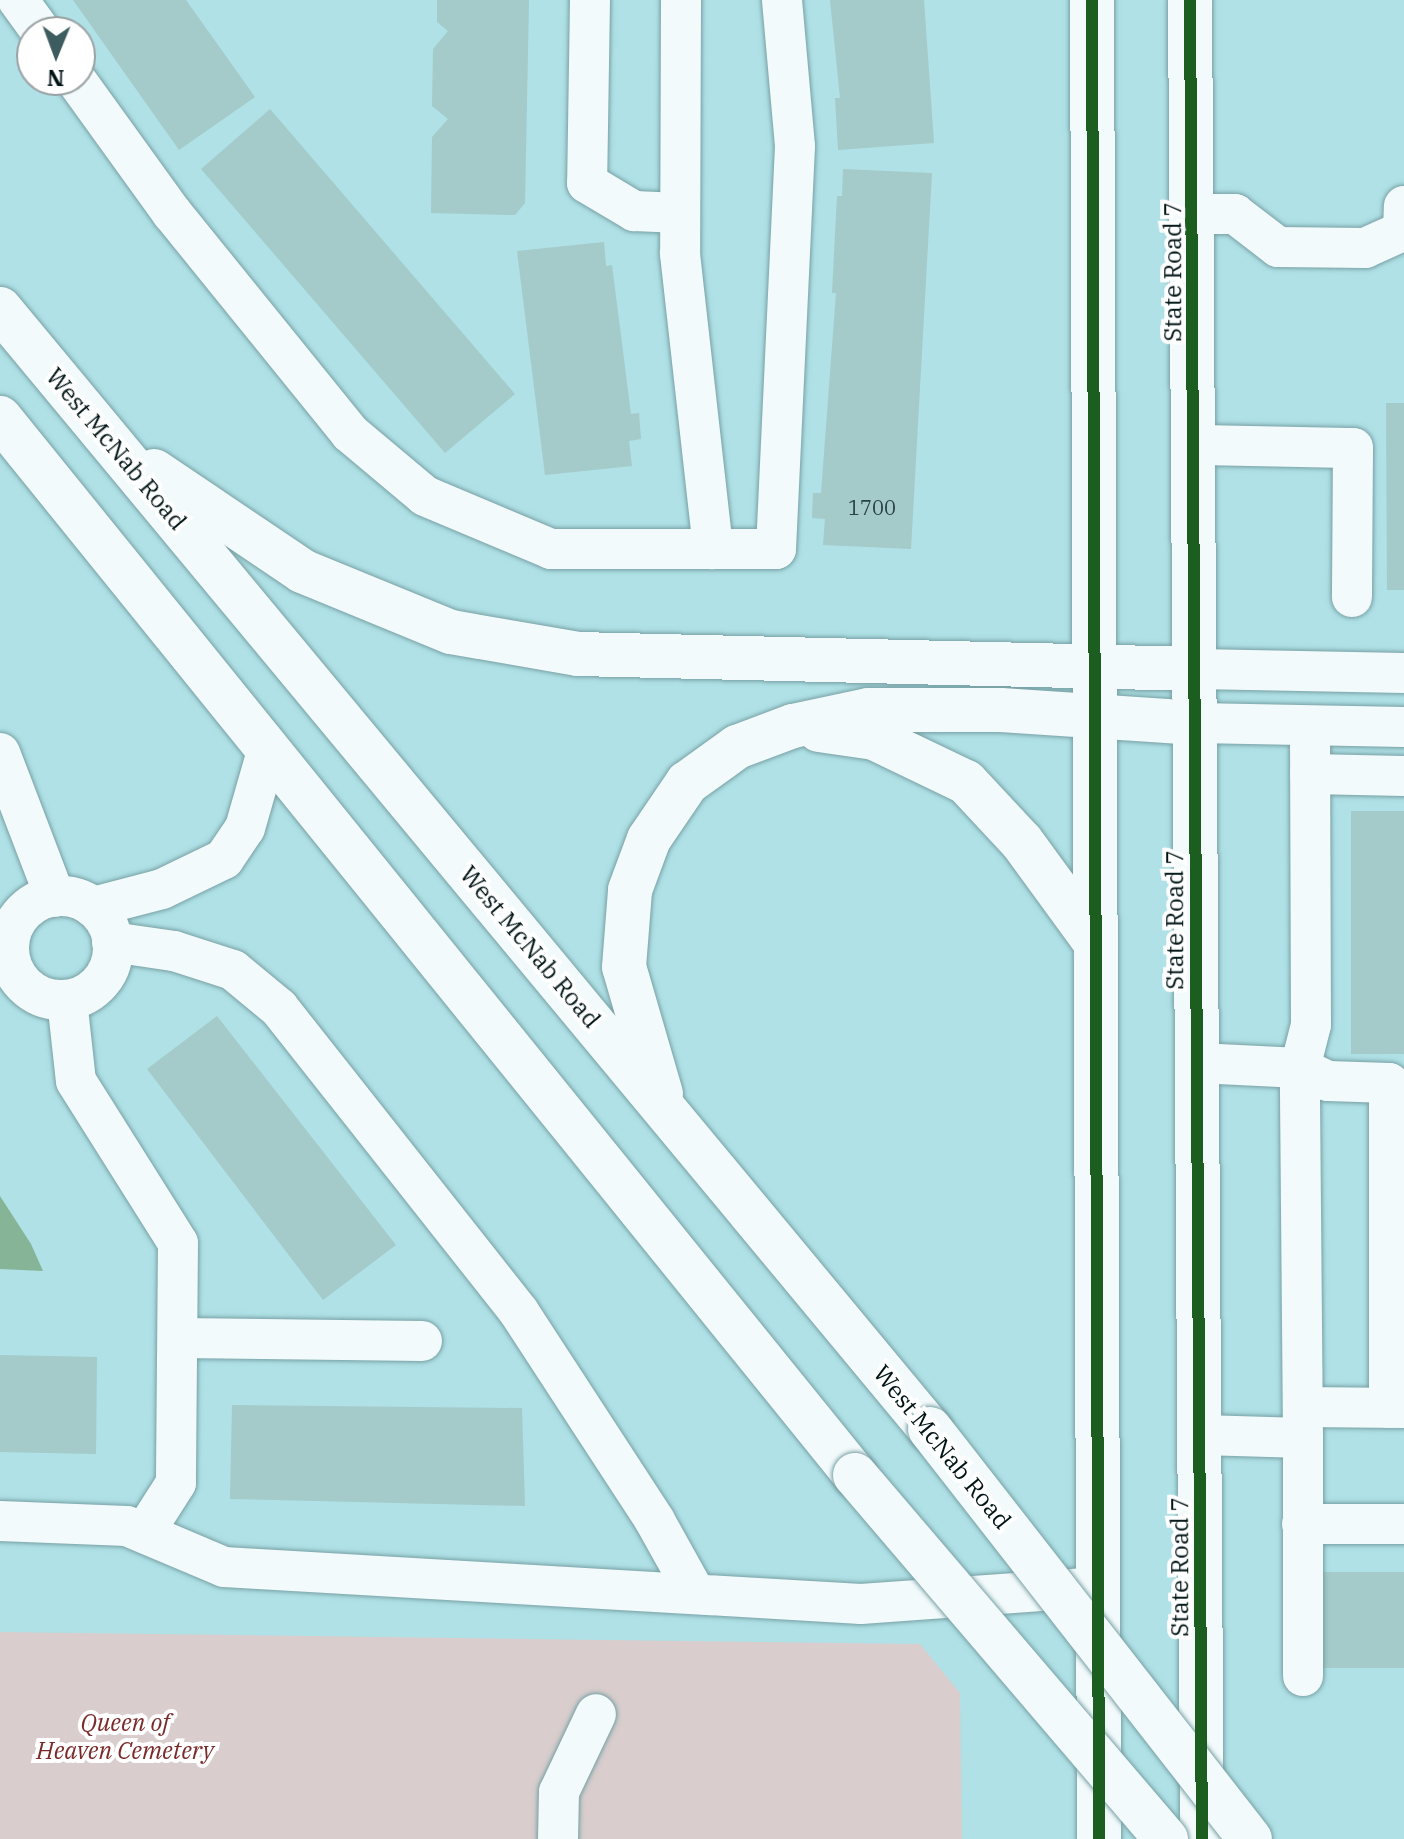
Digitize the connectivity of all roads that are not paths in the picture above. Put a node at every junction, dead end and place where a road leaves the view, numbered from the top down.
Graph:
1 (590, 0) edge
2 (681, 0) edge
3 (782, 0) edge
4 (1092, 0) edge
5 (1190, 0) edge
6 (88, 96) edge
7 (1404, 206) edge
8 (680, 213) junction
9 (1194, 214) junction
10 (0, 309) edge
11 (0, 418) edge
12 (112, 443) junction
13 (1196, 445) junction
14 (713, 549) junction
15 (1352, 597) dead end
16 (1094, 665) junction
17 (1197, 669) junction
18 (1404, 673) edge
19 (1095, 716) junction
20 (1197, 723) junction
21 (793, 726) junction
22 (1310, 727) junction
23 (1404, 727) edge
24 (268, 748) junction
25 (0, 755) edge
26 (1310, 774) junction
27 (1404, 776) edge
28 (55, 897) junction
29 (93, 907) junction
30 (5, 919) edge
31 (112, 942) junction
32 (1095, 942) junction
33 (67, 1000) junction
34 (1198, 1063) junction
35 (1300, 1068) junction
36 (666, 1112) junction
37 (178, 1338) junction
38 (422, 1341) dead end
39 (1396, 1408) edge
40 (1303, 1422) junction
41 (1202, 1435) junction
42 (0, 1521) edge
43 (1302, 1524) junction
44 (1404, 1524) edge
45 (144, 1533) junction
46 (1098, 1586) junction
47 (694, 1591) junction
48 (1303, 1676) dead end
49 (596, 1714) dead end
50 (558, 1839) edge
51 (1099, 1839) edge
52 (1166, 1839) edge
53 (1202, 1839) edge
54 (1250, 1839) edge

1 - 8 street
2 - 8 street
3 - 14 street
4 - 16 main road
5 - 9 main road, State Road 7
6 - 14 street
7 - 9 street
8 - 14 street
9 - 13 main road, State Road 7
10 - 12 main road, West McNab Road
11 - 24 main road
12 - 16 main road
12 - 36 main road, West McNab Road
13 - 15 street
13 - 17 main road, State Road 7
16 - 17 main road
16 - 19 main road
17 - 18 street
17 - 20 main road, State Road 7
19 - 20 main road
19 - 21 main road
19 - 32 main road
20 - 22 street
20 - 34 main road, State Road 7
21 - 32 main road
21 - 36 main road
22 - 23 street
22 - 26 street
24 - 29 street
24 - 52 main road, bridge
25 - 28 street
26 - 27 street
26 - 35 street
28 - 29 street
28 - 30 street
29 - 31 street
30 - 33 street
31 - 33 street
31 - 47 street
32 - 46 main road
33 - 37 street
34 - 35 street
34 - 41 main road, State Road 7
35 - 39 street
35 - 40 street
36 - 54 main road, West McNab Road, bridge
37 - 38 street
37 - 45 street
39 - 40 street
40 - 41 street
40 - 43 street
41 - 53 main road, State Road 7
42 - 45 street
43 - 44 street
43 - 48 street
45 - 47 street
46 - 47 street
46 - 51 main road
49 - 50 street

